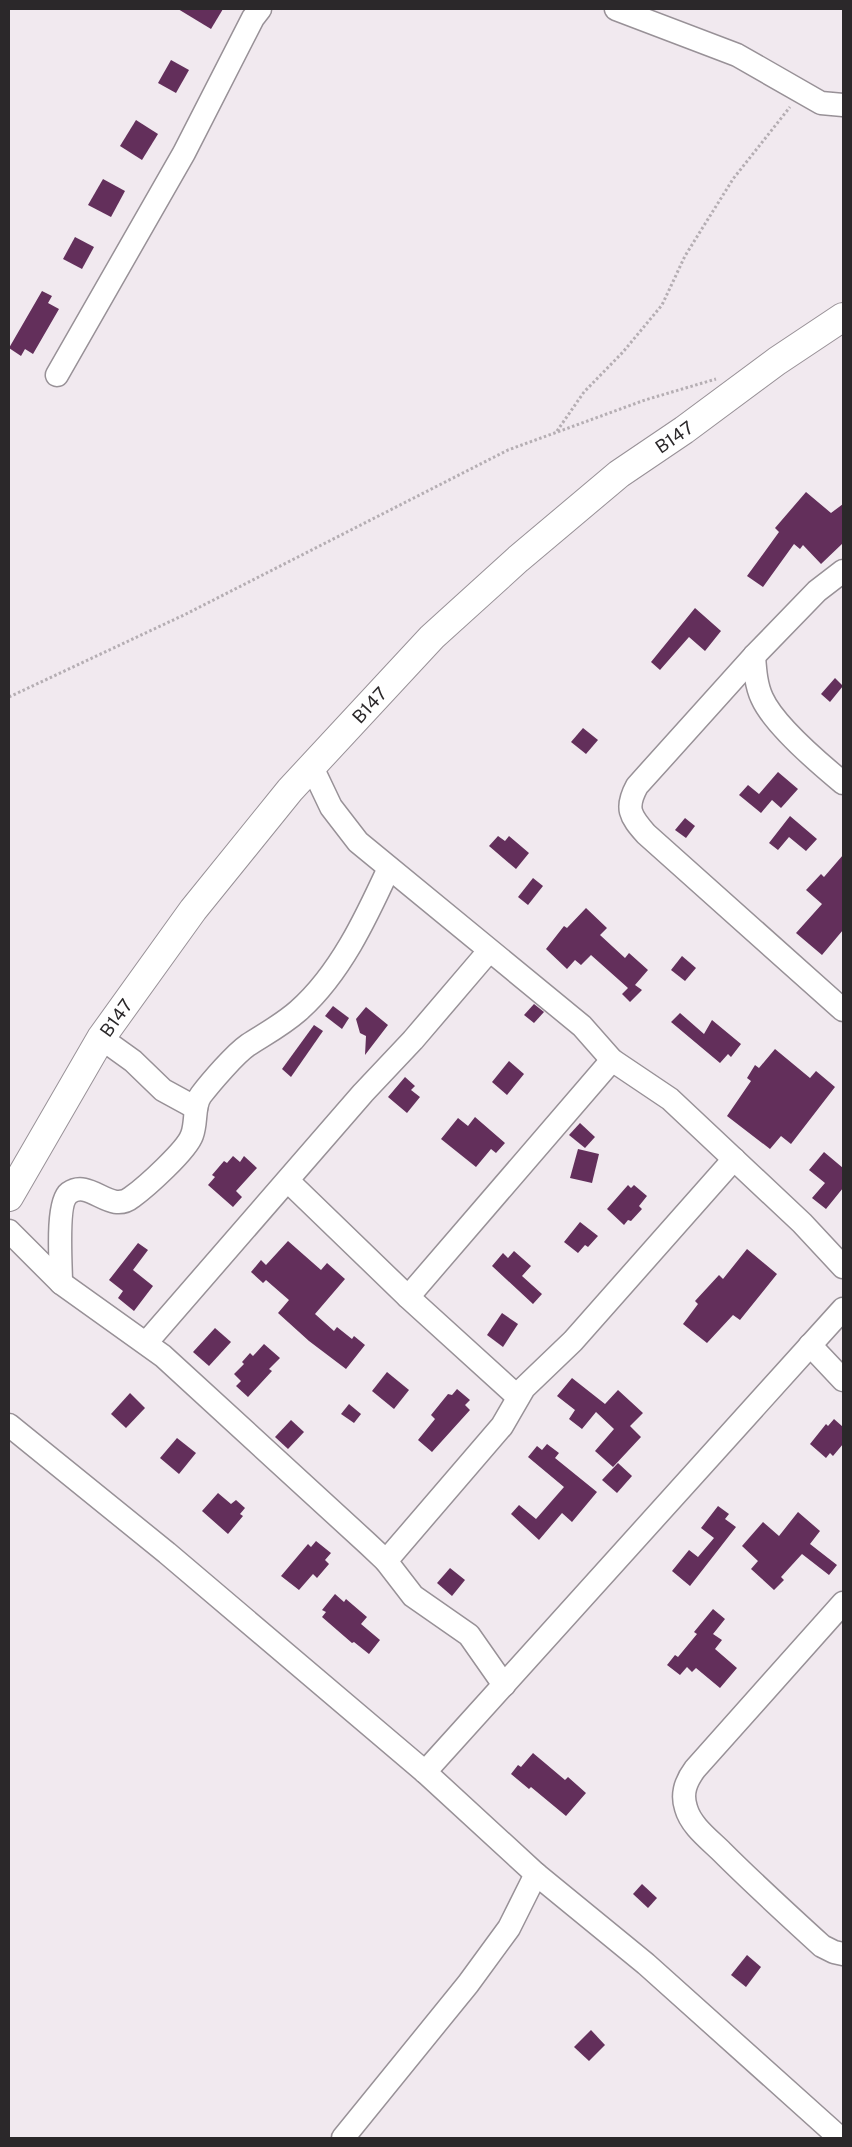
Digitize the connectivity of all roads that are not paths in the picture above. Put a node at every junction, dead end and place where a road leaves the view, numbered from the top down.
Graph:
1 (260, 9) edge
2 (616, 9) edge
3 (843, 105) edge
4 (843, 317) edge
5 (56, 375) dead end
6 (843, 571) edge
7 (754, 656) junction
8 (311, 765) junction
9 (843, 783) edge
10 (389, 868) junction
11 (489, 951) junction
12 (843, 1010) edge
13 (102, 1038) junction
14 (612, 1060) junction
15 (196, 1108) junction
16 (734, 1159) junction
17 (288, 1181) junction
18 (9, 1197) edge
19 (9, 1231) edge
20 (843, 1266) edge
21 (61, 1283) junction
22 (408, 1297) junction
23 (843, 1309) edge
24 (146, 1343) junction
25 (810, 1346) junction
26 (843, 1380) edge
27 (518, 1397) junction
28 (9, 1424) edge
29 (386, 1561) junction
30 (843, 1603) edge
31 (504, 1685) junction
32 (425, 1772) junction
33 (536, 1874) junction
34 (843, 1954) edge
35 (362, 2115) junction
36 (821, 2130) edge
37 (343, 2138) edge
38 (362, 2138) edge
39 (840, 2138) edge

1 - 5 street
2 - 3 street
4 - 8 main road, B147 / B147
6 - 7 street
7 - 9 street
7 - 12 street
8 - 10 street
8 - 13 main road, B147 / B147
10 - 11 street
10 - 15 street
11 - 14 street
11 - 17 street
13 - 15 street
13 - 18 main road, B147 / B147
14 - 16 street
14 - 22 street
15 - 21 street
16 - 20 street
16 - 27 street
17 - 22 street
17 - 24 street
19 - 21 street
21 - 24 street
22 - 27 street
23 - 25 street
24 - 29 street
25 - 26 street
25 - 31 street
27 - 29 street
28 - 32 street
29 - 31 street
30 - 34 street
31 - 32 street
32 - 33 street
33 - 35 street
33 - 36 street
35 - 37 street
35 - 38 street
36 - 39 street

